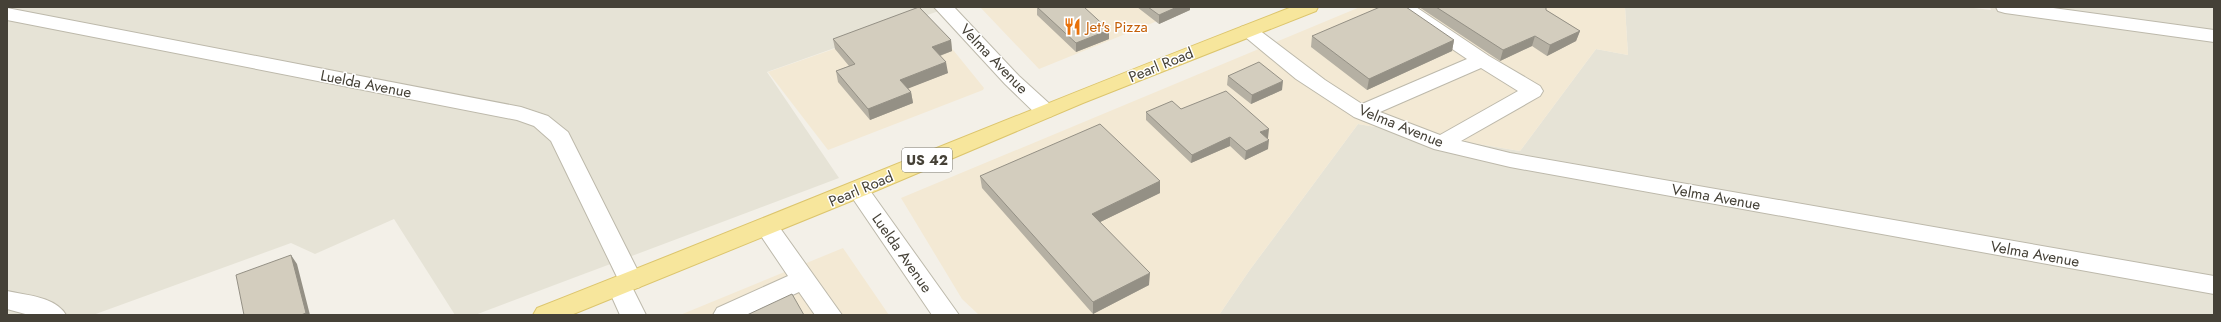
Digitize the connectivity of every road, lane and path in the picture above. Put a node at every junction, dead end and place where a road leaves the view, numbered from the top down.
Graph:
1 (943, 7) edge
2 (1309, 7) edge
3 (1403, 7) edge
4 (2005, 7) edge
5 (7, 14) edge
6 (1248, 31) junction
7 (2214, 36) edge
8 (1482, 60) junction
9 (1045, 111) junction
10 (1361, 112) junction
11 (1442, 144) junction
12 (858, 190) junction
13 (767, 226) junction
14 (625, 284) junction
15 (2214, 286) edge
16 (7, 300) edge
17 (816, 301) edge
18 (53, 315) edge
19 (546, 315) edge
20 (633, 315) edge
21 (726, 315) edge
22 (946, 315) edge

1 - 9 street, Velma Avenue
2 - 6 main road, Pearl Road / US 42
3 - 8 street
4 - 7 street
5 - 14 street, Luelda Avenue
6 - 9 main road, Pearl Road / US 42
6 - 10 street, Velma Avenue
8 - 10 street
8 - 11 street
9 - 12 main road, Pearl Road / US 42
10 - 11 street, Velma Avenue
11 - 15 street, Velma Avenue
12 - 13 main road, Pearl Road / US 42
12 - 22 street, Luelda Avenue
13 - 14 main road, Pearl Road / US 42
13 - 17 street
14 - 19 main road, Pearl Road / US 42
14 - 20 street, Luelda Avenue
16 - 18 street
17 - 21 street

